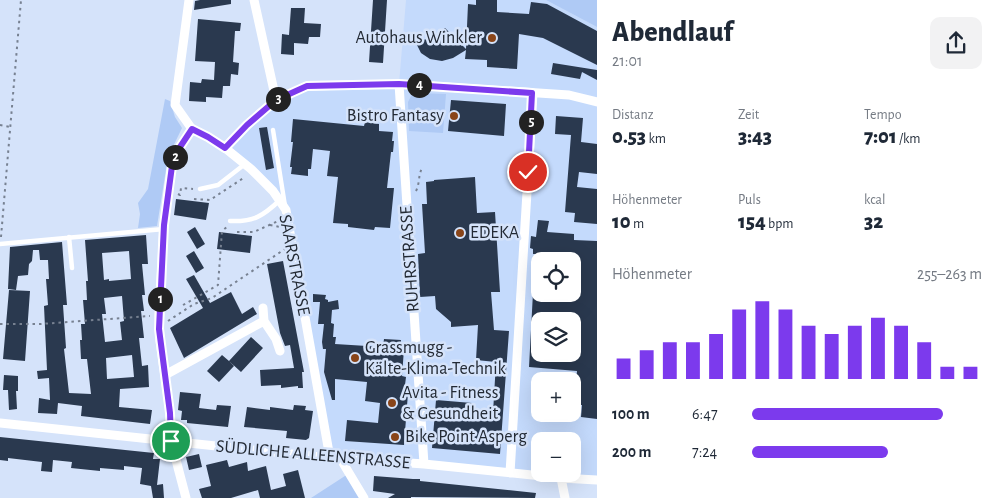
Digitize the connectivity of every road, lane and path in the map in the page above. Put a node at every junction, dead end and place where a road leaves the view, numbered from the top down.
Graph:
1 (21, 0) edge
2 (189, 0) edge
3 (254, 0) edge
4 (399, 84) junction
5 (532, 93) junction
6 (276, 100) junction
7 (597, 102) edge
8 (0, 125) edge
9 (10, 127) junction
10 (192, 129) junction
11 (273, 130) dead end
12 (225, 148) junction
13 (245, 164) junction
14 (422, 168) dead end
15 (188, 189) dead end
16 (200, 189) dead end
17 (416, 190) dead end
18 (180, 195) dead end
19 (280, 200) junction
20 (287, 214) junction
21 (230, 222) joint
22 (164, 229) junction
23 (237, 232) dead end
24 (70, 238) junction
25 (0, 244) edge
26 (286, 248) dead end
27 (72, 268) dead end
28 (183, 305) dead end
29 (262, 308) dead end
30 (160, 315) junction
31 (264, 321) junction
32 (0, 324) edge
33 (159, 326) junction
34 (280, 352) dead end
35 (164, 375) junction
36 (0, 423) edge
37 (171, 441) junction
38 (335, 458) junction
39 (424, 464) junction
40 (510, 473) junction
41 (531, 475) edge
42 (581, 479) edge
43 (597, 480) edge
44 (562, 482) edge
45 (186, 498) edge
46 (364, 498) edge
47 (565, 498) edge

1 - 9 path
2 - 10 street, SAARSTRASSE
3 - 6 street
4 - 5 street
4 - 6 street
4 - 39 street, RUHRSTRASSE
5 - 7 street
5 - 40 street
6 - 12 street
8 - 9 path
9 - 25 path
10 - 12 street, SAARSTRASSE
10 - 22 street
11 - 20 lane
12 - 13 street, SAARSTRASSE
13 - 16 lane
13 - 19 street, SAARSTRASSE
14 - 17 path
15 - 18 path
19 - 20 street, SAARSTRASSE
19 - 21 lane
20 - 23 path
20 - 38 street, SAARSTRASSE
21 - 28 path
22 - 24 lane
22 - 30 street
24 - 25 lane
24 - 27 lane
26 - 33 path
29 - 31 street
30 - 32 path
30 - 33 street
31 - 34 street
31 - 35 street
33 - 35 street
35 - 37 street
36 - 37 street, SÜDLICHE ALLEENSTRASSE
37 - 38 street, SÜDLICHE ALLEENSTRASSE
37 - 45 street
38 - 39 street, SÜDLICHE ALLEENSTRASSE
38 - 46 street
39 - 40 street, SÜDLICHE ALLEENSTRASSE
40 - 41 street, SÜDLICHE ALLEENSTRASSE
42 - 43 street, SÜDLICHE ALLEENSTRASSE
44 - 47 street

